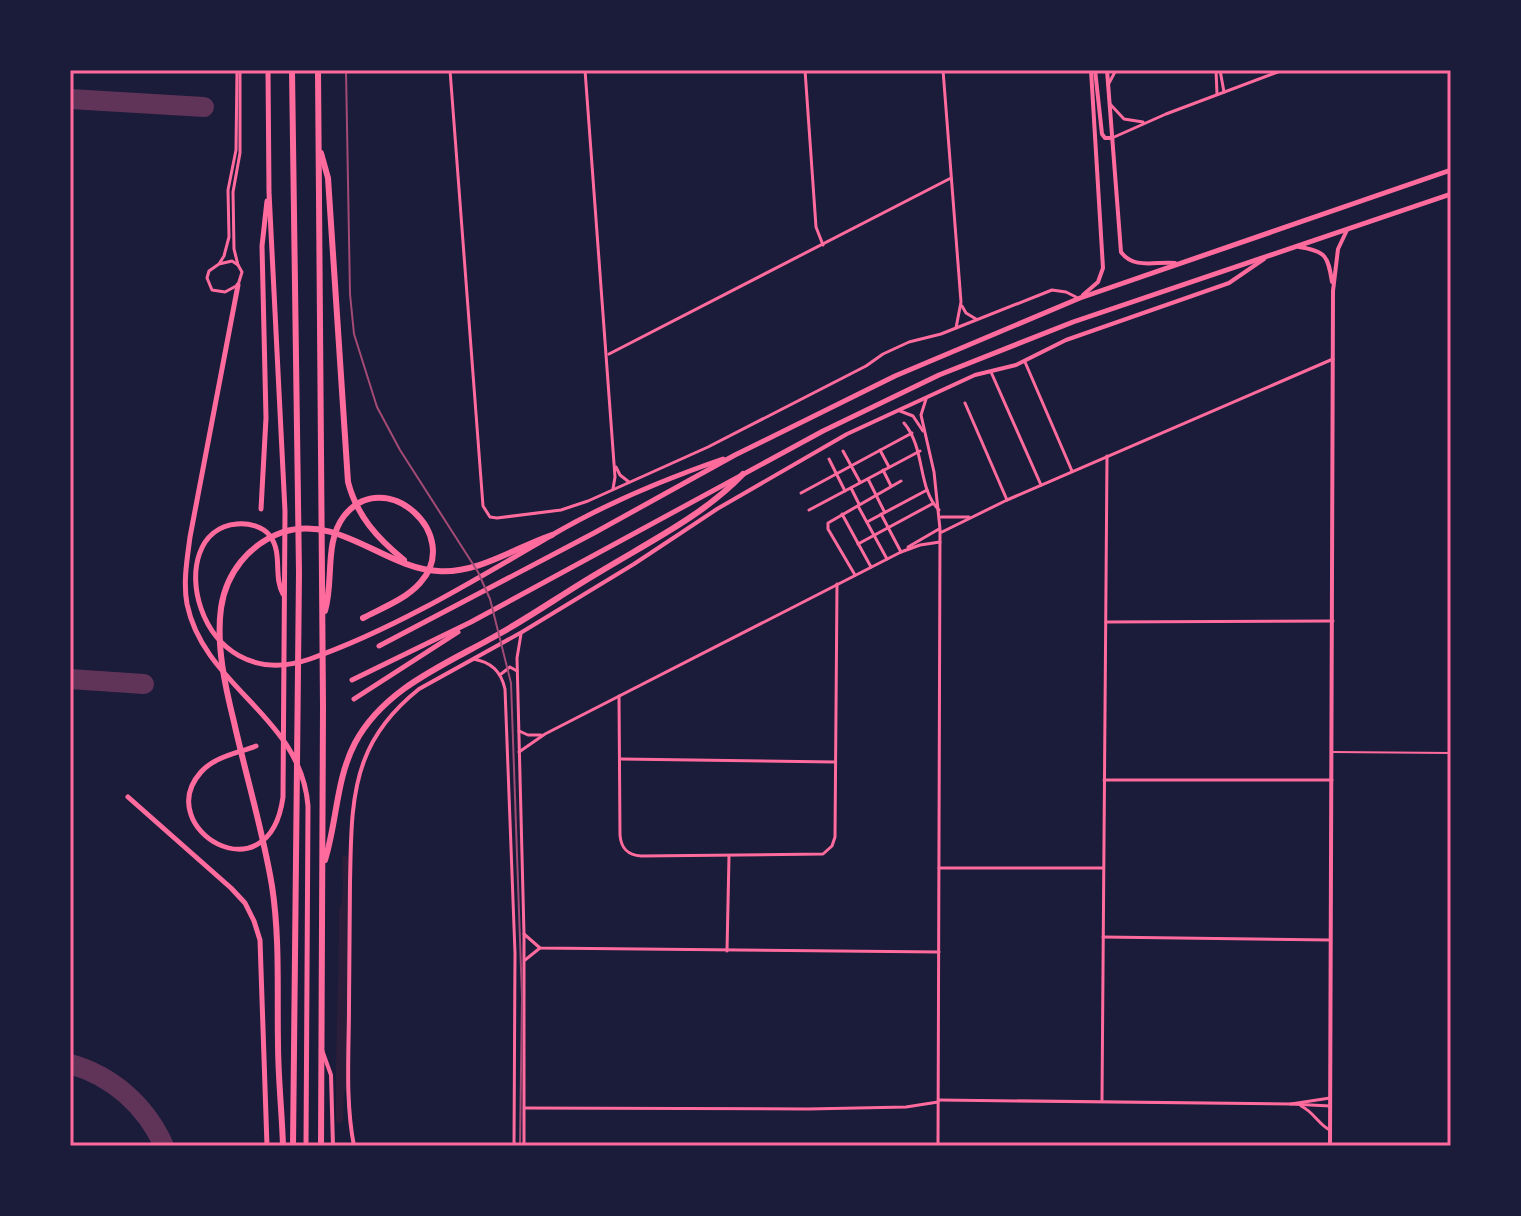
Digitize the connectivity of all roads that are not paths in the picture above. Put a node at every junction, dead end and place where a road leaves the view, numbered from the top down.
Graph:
1 (238, 70) edge
2 (268, 70) edge
3 (292, 70) edge
4 (318, 70) edge
5 (450, 70) edge
6 (585, 70) edge
7 (805, 70) edge
8 (943, 70) edge
9 (1093, 70) edge
10 (1107, 70) edge
11 (1116, 70) edge
12 (1218, 70) edge
13 (1283, 70) edge
14 (1108, 85) junction
15 (1224, 92) junction
16 (1217, 94) junction
17 (1109, 103) junction
18 (1147, 122) junction
19 (1112, 138) junction
20 (319, 151) junction
21 (1451, 170) edge
22 (951, 178) junction
23 (269, 192) junction
24 (1451, 194) edge
25 (1347, 230) junction
26 (823, 245) junction
27 (1297, 246) junction
28 (1270, 255) junction
29 (219, 264) junction
30 (1178, 264) junction
31 (238, 265) junction
32 (238, 285) junction
33 (1333, 291) junction
34 (1079, 299) junction
35 (961, 302) junction
36 (976, 319) junction
37 (956, 328) junction
38 (608, 354) junction
39 (1333, 359) junction
40 (1025, 362) junction
41 (990, 371) junction
42 (927, 396) junction
43 (965, 403) dead end
44 (896, 410) junction
45 (904, 423) dead end
46 (912, 433) junction
47 (925, 434) junction
48 (880, 450) junction
49 (843, 451) dead end
50 (920, 451) junction
51 (735, 455) junction
52 (1107, 456) junction
53 (829, 459) dead end
54 (614, 464) junction
55 (851, 466) junction
56 (889, 467) junction
57 (883, 470) junction
58 (1072, 471) junction
59 (743, 474) junction
60 (837, 474) junction
61 (868, 479) junction
62 (901, 481) dead end
63 (629, 482) junction
64 (860, 482) junction
65 (1041, 485) junction
66 (891, 486) junction
67 (851, 488) junction
68 (613, 489) junction
69 (927, 490) junction
70 (845, 491) junction
71 (801, 493) dead end
72 (876, 495) junction
73 (1007, 500) junction
74 (858, 504) junction
75 (933, 504) junction
76 (261, 509) dead end
77 (809, 510) dead end
78 (939, 510) junction
79 (841, 513) junction
80 (883, 513) junction
81 (940, 517) junction
82 (969, 517) junction
83 (867, 522) junction
84 (889, 528) junction
85 (940, 531) junction
86 (552, 535) junction
87 (874, 536) junction
88 (940, 542) junction
89 (858, 544) junction
90 (903, 551) junction
91 (887, 559) junction
92 (410, 564) junction
93 (871, 567) junction
94 (855, 575) junction
95 (837, 584) junction
96 (283, 595) junction
97 (322, 618) junction
98 (363, 618) dead end
99 (1333, 621) junction
100 (471, 622) junction
101 (1106, 622) junction
102 (522, 632) junction
103 (379, 646) dead end
104 (473, 659) junction
105 (517, 671) junction
106 (501, 675) junction
107 (352, 680) dead end
108 (619, 696) junction
109 (354, 699) dead end
110 (519, 731) junction
111 (545, 734) junction
112 (256, 746) dead end
113 (519, 752) junction
114 (1332, 752) junction
115 (1451, 753) edge
116 (621, 759) junction
117 (835, 762) junction
118 (1104, 780) junction
119 (1332, 780) junction
120 (128, 797) dead end
121 (729, 856) junction
122 (323, 868) junction
123 (939, 868) junction
124 (1103, 868) junction
125 (524, 934) junction
126 (1103, 937) junction
127 (1330, 940) junction
128 (540, 948) junction
129 (727, 951) junction
130 (939, 952) junction
131 (524, 960) junction
132 (322, 1049) junction
133 (1330, 1098) junction
134 (1102, 1100) junction
135 (938, 1101) junction
136 (1291, 1104) junction
137 (1301, 1106) junction
138 (1330, 1106) junction
139 (525, 1108) junction
140 (1330, 1130) junction
141 (267, 1146) edge
142 (283, 1146) edge
143 (293, 1146) edge
144 (306, 1146) edge
145 (321, 1146) edge
146 (333, 1146) edge
147 (354, 1146) edge
148 (514, 1146) edge
149 (524, 1146) edge
150 (938, 1146) edge
151 (1330, 1146) edge

1 - 29 street
1 - 31 street
2 - 23 main road
3 - 143 highway
4 - 20 highway
5 - 68 street
6 - 38 street
7 - 26 street
8 - 22 street
9 - 19 street
9 - 34 street
10 - 14 street
11 - 14 street
12 - 15 street
12 - 16 street
13 - 15 street
14 - 17 street
15 - 16 street
16 - 18 street
17 - 18 street
17 - 19 street
18 - 19 street
19 - 30 street
20 - 92 highway
20 - 97 highway
21 - 30 main road
22 - 26 street
22 - 35 street
23 - 76 main road
23 - 96 main road
24 - 25 main road
25 - 27 main road
25 - 33 street
26 - 38 street
27 - 28 main road
27 - 33 street
28 - 40 street
28 - 59 main road
29 - 31 street
29 - 32 street
30 - 34 main road
31 - 32 street
32 - 144 main road
33 - 39 street
34 - 36 street
34 - 51 main road
35 - 36 street
35 - 37 street
36 - 37 street
37 - 63 street
38 - 54 street
39 - 52 street
39 - 99 street
40 - 41 street
40 - 58 street
41 - 42 street
41 - 65 street
42 - 44 street
42 - 47 street
43 - 73 street
44 - 47 street
44 - 102 street
45 - 46 street
46 - 48 street
46 - 50 street
47 - 78 street
48 - 55 street
48 - 56 street
49 - 55 street
50 - 56 street
50 - 69 street
51 - 86 main road
51 - 103 main road
52 - 58 street
52 - 101 street
53 - 60 street
54 - 63 street
54 - 68 street
55 - 60 street
55 - 64 street
56 - 57 street
57 - 61 street
57 - 66 street
58 - 65 street
59 - 100 main road
59 - 122 highway
60 - 70 street
60 - 71 street
61 - 64 street
61 - 72 street
62 - 66 street
63 - 68 street
64 - 67 street
65 - 73 street
66 - 72 street
67 - 70 street
67 - 74 street
69 - 75 street
69 - 80 street
70 - 77 street
72 - 74 street
72 - 80 street
73 - 82 street
74 - 79 street
74 - 83 street
75 - 78 street
75 - 84 street
78 - 81 street
79 - 89 street
79 - 94 street
80 - 83 street
80 - 84 street
81 - 82 street
81 - 85 street
82 - 85 street
83 - 87 street
84 - 87 street
84 - 90 street
85 - 88 street
85 - 90 street
86 - 92 highway
86 - 96 main road
87 - 89 street
87 - 91 street
88 - 90 street
88 - 123 street
89 - 93 street
90 - 91 street
91 - 93 street
92 - 142 highway
93 - 94 street
94 - 95 street
95 - 108 street
95 - 117 street
96 - 112 main road
97 - 98 highway
97 - 122 highway
99 - 101 street
99 - 114 street
100 - 107 main road
100 - 109 main road
101 - 118 street
102 - 104 street
102 - 105 street
104 - 106 street
104 - 147 street
105 - 106 street
105 - 110 street
106 - 148 street
108 - 111 street
108 - 116 street
110 - 111 street
110 - 113 street
111 - 113 street
113 - 125 street
114 - 115 lane
114 - 119 street
116 - 117 street
116 - 121 street
117 - 121 street
118 - 119 street
118 - 124 street
119 - 127 street
120 - 141 main road
121 - 129 street
122 - 132 highway
123 - 124 street
123 - 130 street
124 - 126 street
125 - 128 street
125 - 131 street
126 - 127 street
126 - 134 street
127 - 133 street
128 - 129 street
128 - 131 street
129 - 130 street
130 - 135 street
131 - 139 street
132 - 145 highway
132 - 146 street
133 - 136 street
133 - 138 street
134 - 135 street
134 - 136 street
135 - 139 street
135 - 150 street
136 - 137 street
137 - 138 street
137 - 140 street
138 - 140 street
139 - 149 street
140 - 151 street

